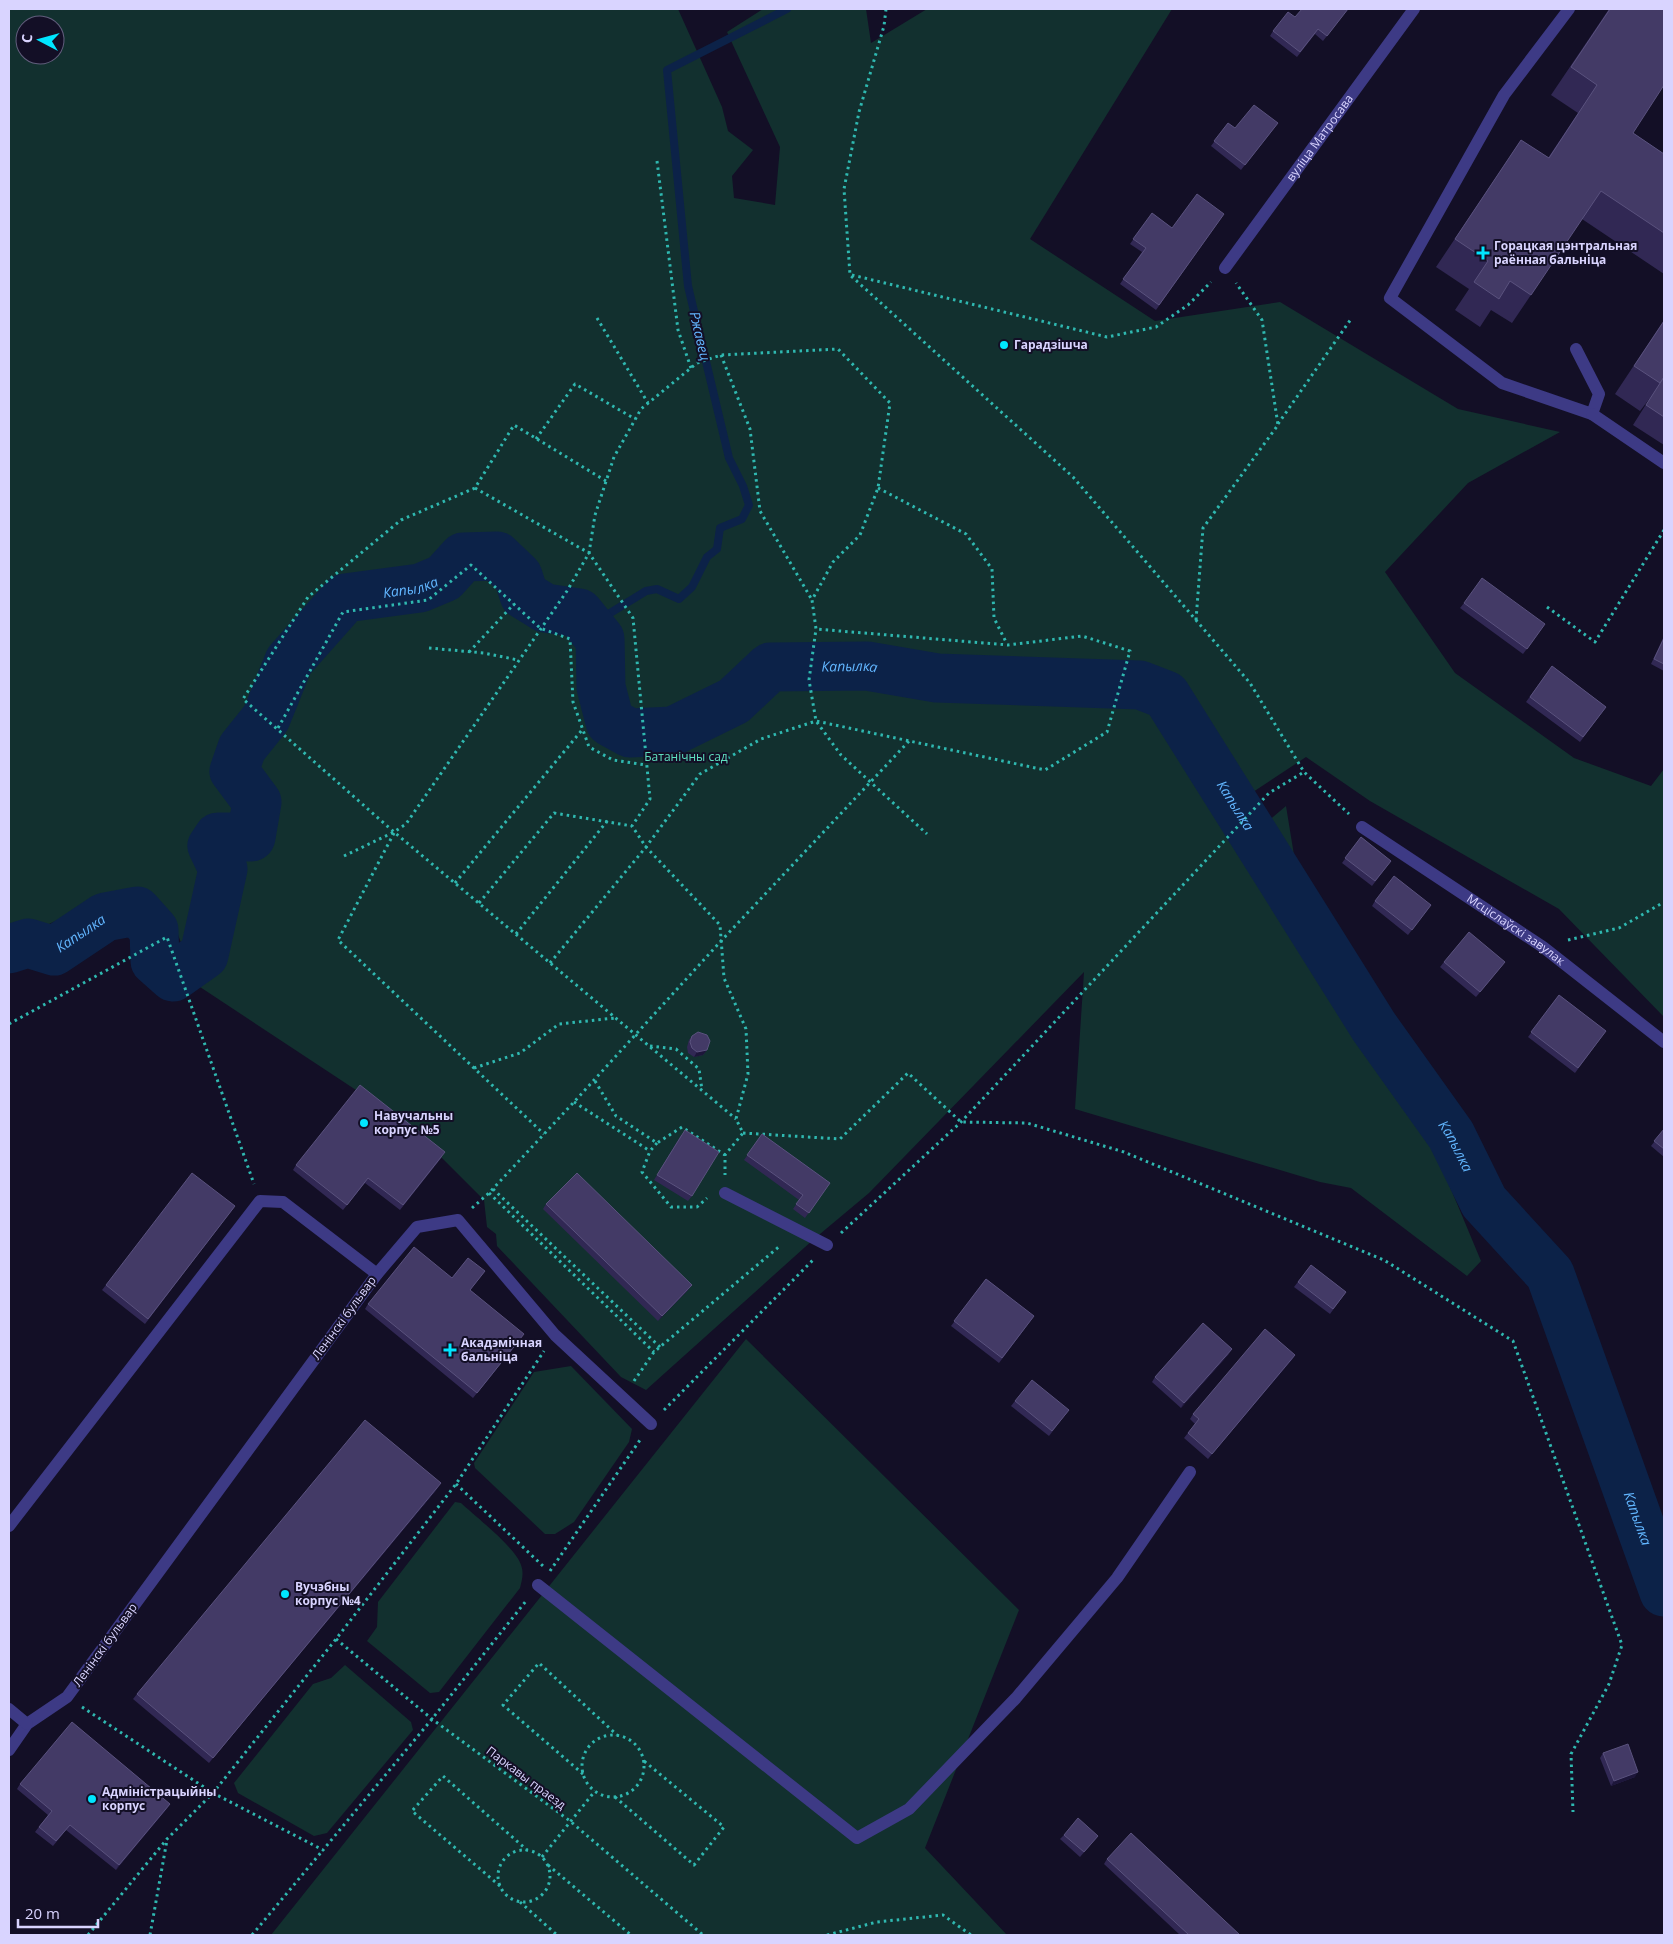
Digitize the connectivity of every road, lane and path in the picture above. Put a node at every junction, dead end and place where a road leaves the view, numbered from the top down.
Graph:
1 (886, 9) edge
2 (1414, 9) edge
3 (1569, 9) edge
4 (657, 161) dead end
5 (1225, 268) junction
6 (850, 275) junction
7 (597, 318) dead end
8 (1351, 319) dead end
9 (1576, 349) dead end
10 (721, 355) junction
11 (690, 368) junction
12 (648, 403) junction
13 (1592, 414) junction
14 (635, 419) junction
15 (1278, 425) junction
16 (536, 439) junction
17 (1664, 463) edge
18 (606, 481) junction
19 (475, 488) junction
20 (878, 488) junction
21 (1664, 530) edge
22 (588, 553) junction
23 (812, 600) junction
24 (514, 604) junction
25 (1547, 606) dead end
26 (1196, 621) junction
27 (540, 628) junction
28 (816, 629) junction
29 (1008, 645) junction
30 (430, 648) dead end
31 (469, 652) junction
32 (518, 660) junction
33 (816, 721) junction
34 (278, 728) junction
35 (582, 730) junction
36 (910, 740) junction
37 (646, 765) junction
38 (1304, 772) junction
39 (872, 781) junction
40 (608, 820) junction
41 (632, 826) junction
42 (1362, 827) joint
43 (394, 832) junction
44 (927, 834) dead end
45 (646, 847) junction
46 (344, 856) dead end
47 (455, 883) junction
48 (1664, 902) edge
49 (479, 903) junction
50 (516, 934) junction
51 (722, 941) junction
52 (1543, 947) junction
53 (550, 963) junction
54 (616, 1018) junction
55 (9, 1024) edge
56 (637, 1036) junction
57 (1664, 1042) edge
58 (649, 1046) junction
59 (474, 1068) junction
60 (594, 1081) junction
61 (702, 1091) junction
62 (574, 1102) junction
63 (736, 1119) junction
64 (961, 1122) junction
65 (743, 1132) junction
66 (544, 1134) junction
67 (657, 1143) junction
68 (650, 1151) junction
69 (726, 1155) junction
70 (493, 1189) junction
71 (489, 1193) junction
72 (725, 1193) junction
73 (260, 1201) junction
74 (458, 1220) junction
75 (798, 1230) junction
76 (827, 1245) junction
77 (377, 1274) junction
78 (555, 1335) junction
79 (660, 1347) junction
80 (654, 1352) junction
81 (622, 1397) junction
82 (650, 1424) junction
83 (1190, 1472) dead end
84 (456, 1484) junction
85 (9, 1526) edge
86 (538, 1585) joint
87 (336, 1639) junction
88 (67, 1697) junction
89 (9, 1709) edge
90 (432, 1719) junction
91 (27, 1724) junction
92 (617, 1735) junction
93 (9, 1750) edge
94 (644, 1760) junction
95 (583, 1774) junction
96 (595, 1791) junction
97 (213, 1794) junction
98 (615, 1797) junction
99 (1574, 1812) dead end
100 (570, 1821) junction
101 (167, 1839) junction
102 (323, 1850) junction
103 (527, 1850) junction
104 (542, 1857) junction
105 (547, 1864) junction
106 (500, 1886) junction
107 (520, 1902) junction
108 (88, 1935) edge
109 (150, 1935) edge
110 (252, 1935) edge
111 (557, 1935) edge
112 (631, 1935) edge
113 (703, 1935) edge
114 (827, 1935) edge
115 (971, 1935) edge

1 - 6 path
2 - 5 street, вуліца Матросава
3 - 13 street
4 - 11 path
5 - 6 path
5 - 15 path
6 - 26 path
7 - 12 path
8 - 15 path
9 - 13 street
10 - 11 path
10 - 20 path
10 - 23 path
11 - 12 path
12 - 14 path
13 - 17 street
14 - 16 path
14 - 18 path
15 - 26 path
16 - 18 path
16 - 19 path
18 - 22 path
19 - 22 path
19 - 34 path
20 - 23 path
20 - 29 path
21 - 25 path
22 - 27 path
22 - 37 path
23 - 28 path
24 - 27 path
24 - 31 path
24 - 34 path
26 - 38 path
27 - 32 path
27 - 35 path
28 - 29 path
28 - 33 path
29 - 36 path
30 - 31 path
31 - 32 path
32 - 43 path
33 - 36 path
33 - 39 path
33 - 45 path
34 - 43 path
35 - 37 path
35 - 47 path
36 - 39 path
37 - 41 path
38 - 42 path
38 - 64 path
39 - 44 path
39 - 51 path
40 - 41 path
40 - 49 path
40 - 50 path
41 - 45 path
42 - 52 street, Мсціслаўскі завулак
43 - 46 path
43 - 47 path
43 - 59 path
45 - 51 path
45 - 53 path
47 - 49 path
48 - 52 path
49 - 50 path
50 - 53 path
51 - 56 path
51 - 63 path
52 - 57 street, Мсціслаўскі завулак
53 - 54 path
54 - 56 path
54 - 59 path
55 - 73 path
56 - 58 path
56 - 60 path
58 - 61 path
58 - 61 path
59 - 66 path
60 - 62 path
60 - 67 path
61 - 63 path
62 - 66 path
62 - 68 path
63 - 65 path
64 - 65 path
64 - 76 path
64 - 99 path
65 - 69 path
66 - 70 path
67 - 68 path
67 - 69 path
68 - 72 path
69 - 72 path
70 - 71 path
70 - 79 path
71 - 74 path
71 - 80 path
72 - 75 street
73 - 77 street, Ленінскі бульвар
73 - 85 street
74 - 77 street
74 - 78 street
75 - 76 street
75 - 79 path
76 - 82 path
77 - 88 street, Ленінскі бульвар
78 - 81 street
78 - 84 path
79 - 80 path
80 - 81 path
81 - 82 street
82 - 84 path
83 - 86 street
84 - 87 path
86 - 90 path
87 - 90 path, Паркавы праезд
87 - 97 path
88 - 91 street, Ленінскі бульвар
88 - 97 path
89 - 91 street
90 - 100 path, Паркавы праезд
90 - 102 path
91 - 93 street
92 - 94 path
92 - 95 path
92 - 95 path
94 - 98 path
94 - 98 path
95 - 96 path
96 - 98 path
96 - 100 path
97 - 101 path
97 - 102 path
100 - 104 path
100 - 113 path, Паркавы праезд
101 - 108 path
101 - 109 path
102 - 110 path
103 - 104 path
103 - 106 path
103 - 106 path
104 - 105 path
105 - 107 path
105 - 112 path
106 - 107 path
107 - 111 path
114 - 115 path

